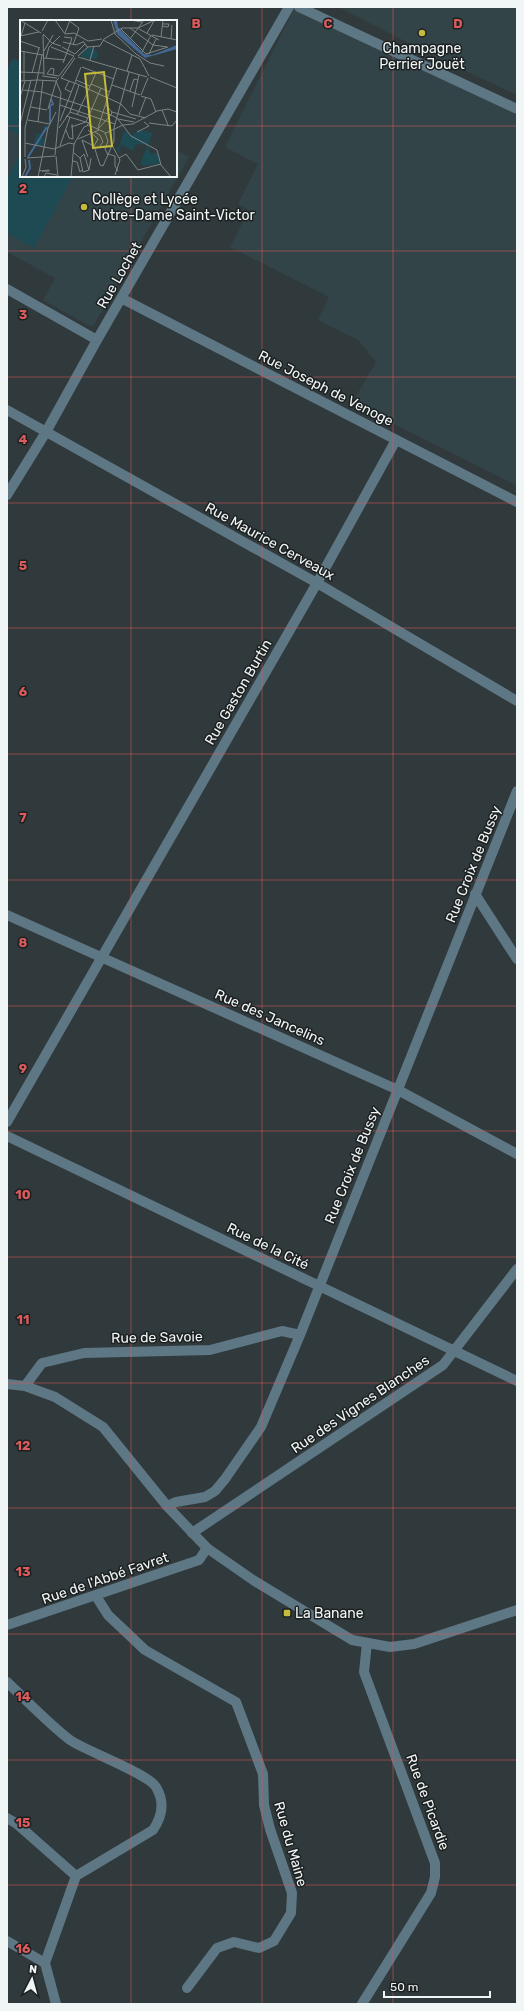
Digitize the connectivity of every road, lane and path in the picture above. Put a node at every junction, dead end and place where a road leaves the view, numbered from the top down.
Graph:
1 (289, 7) edge
2 (299, 7) edge
3 (517, 109) edge
4 (7, 289) edge
5 (121, 298) junction
6 (97, 340) junction
7 (7, 410) edge
8 (46, 432) junction
9 (396, 440) junction
10 (7, 495) edge
11 (517, 502) edge
12 (317, 583) junction
13 (517, 701) edge
14 (517, 791) edge
15 (475, 894) junction
16 (7, 915) edge
17 (101, 957) junction
18 (517, 959) edge
19 (398, 1090) junction
20 (7, 1122) edge
21 (7, 1136) edge
22 (517, 1154) edge
23 (517, 1269) edge
24 (318, 1286) junction
25 (300, 1335) junction
26 (455, 1352) junction
27 (517, 1381) edge
28 (7, 1384) edge
29 (25, 1386) junction
30 (167, 1506) junction
31 (192, 1533) junction
32 (207, 1548) junction
33 (96, 1596) junction
34 (517, 1610) edge
35 (7, 1625) edge
36 (367, 1643) junction
37 (7, 1682) edge
38 (7, 1818) edge
39 (76, 1876) junction
40 (7, 1941) edge
41 (45, 1963) junction
42 (187, 1988) dead end
43 (56, 2004) edge
44 (362, 2004) edge

1 - 5 street, Rue Lochet
2 - 3 street
4 - 6 street
5 - 6 street, Rue Lochet
5 - 9 street, Rue Joseph de Venoge
6 - 8 street, Rue Lochet
7 - 8 street, Rue Maurice Cerveaux
8 - 10 street, Rue Lochet
8 - 12 street, Rue Maurice Cerveaux
9 - 11 street, Rue Joseph de Venoge
9 - 12 street, Rue Gaston Burtin
12 - 13 street, Rue Maurice Cerveaux
12 - 17 street, Rue Gaston Burtin
14 - 15 street, Rue Croix de Bussy
15 - 18 street
15 - 19 street, Rue Croix de Bussy
16 - 17 street, Rue des Jancelins
17 - 19 street, Rue des Jancelins
17 - 20 street, Rue Gaston Burtin
19 - 22 street, Rue des Jancelins
19 - 24 street, Rue Croix de Bussy
21 - 24 street, Rue de la Cité
23 - 26 street, Rue des Vignes Blanches
24 - 25 street, Rue Croix de Bussy
24 - 26 street, Rue de la Cité
25 - 29 street, Rue de Savoie
25 - 30 street, Rue Croix de Bussy
26 - 27 street, Rue de la Cité
26 - 31 street, Rue des Vignes Blanches
28 - 29 street
29 - 30 street
30 - 31 street
31 - 32 street
32 - 33 street, Rue de l'Abbé Favret
32 - 36 street
33 - 35 street, Rue de l'Abbé Favret
33 - 42 street, Rue du Maine
34 - 36 street
36 - 44 street, Rue de Picardie
37 - 39 street
38 - 39 street
39 - 41 street
40 - 41 street
41 - 43 street

